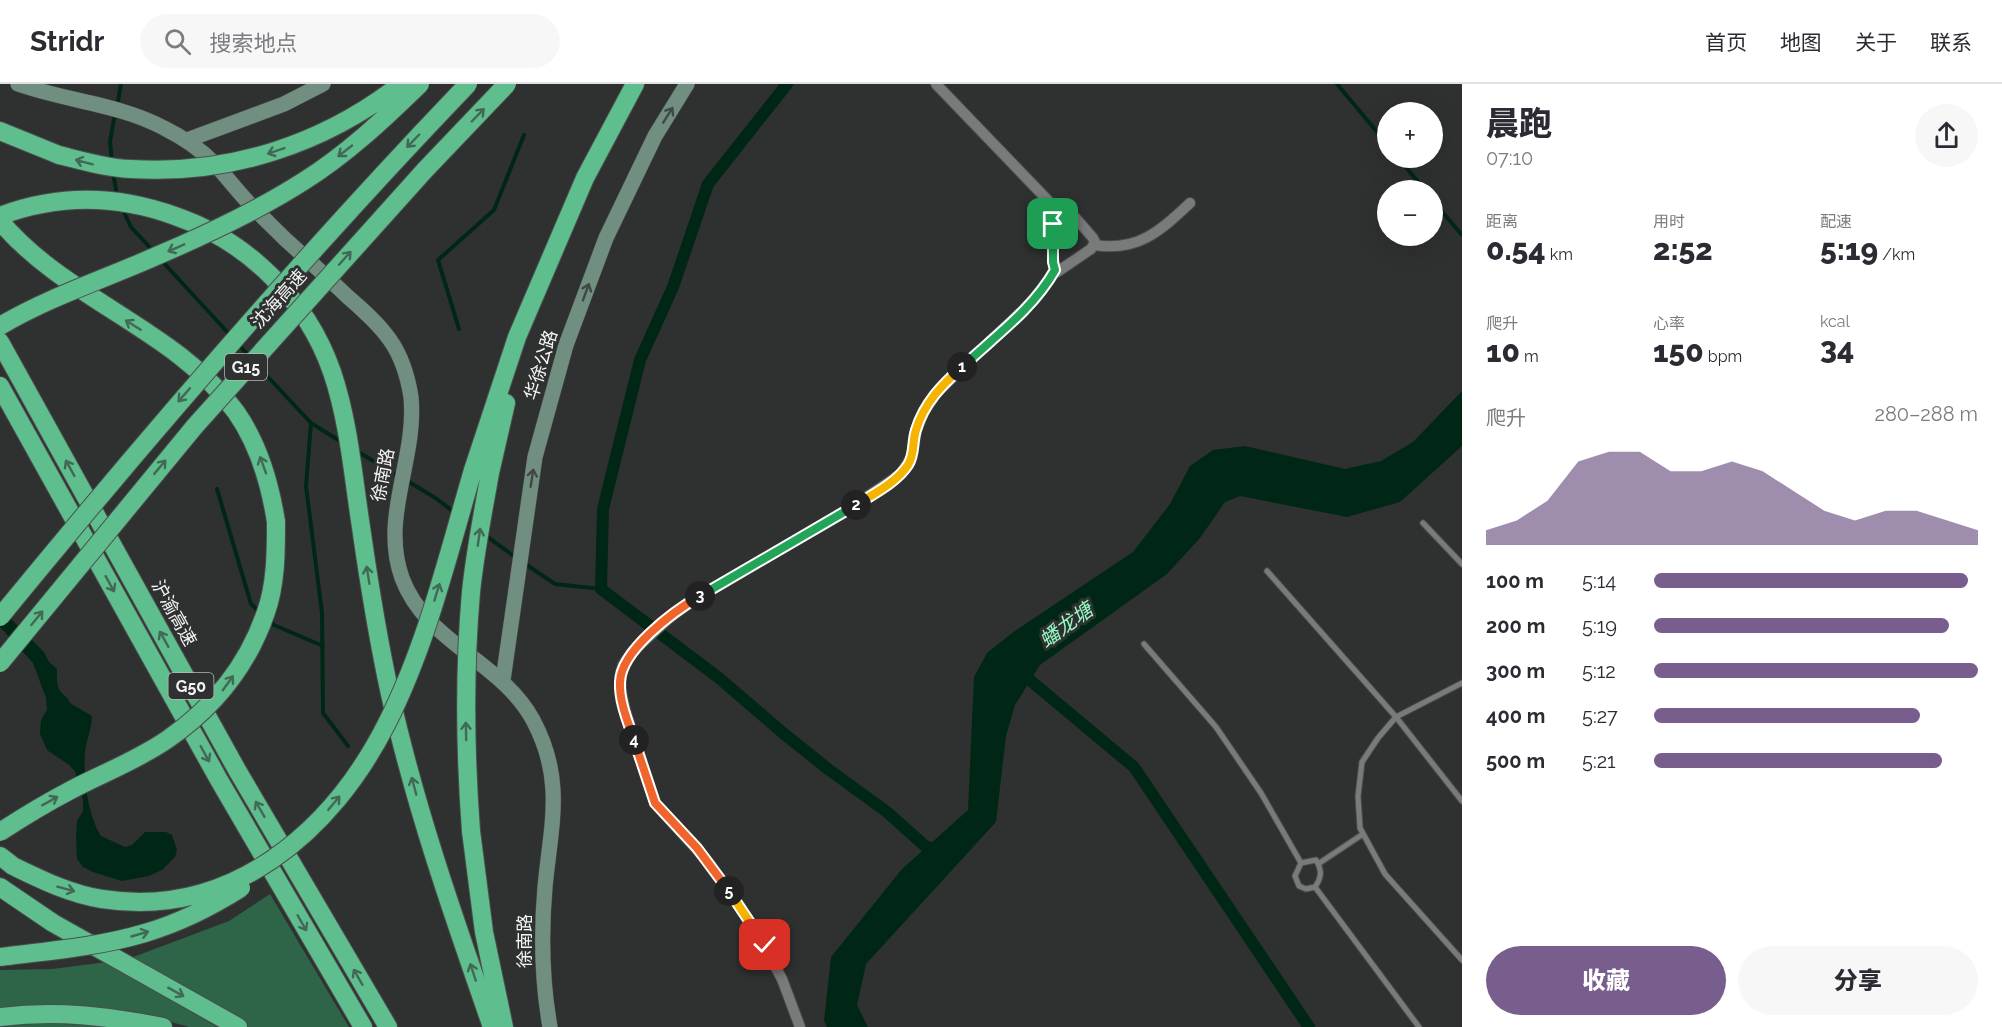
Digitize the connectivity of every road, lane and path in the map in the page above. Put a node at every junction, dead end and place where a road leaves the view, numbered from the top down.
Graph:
1 (18, 84) edge
2 (323, 84) edge
3 (401, 84) edge
4 (420, 84) edge
5 (468, 84) edge
6 (507, 84) edge
7 (635, 84) edge
8 (687, 84) edge
9 (936, 84) edge
10 (0, 131) edge
11 (187, 140) junction
12 (1190, 203) dead end
13 (1060, 213) junction
14 (0, 216) edge
15 (0, 221) edge
16 (1094, 244) junction
17 (1055, 270) junction
18 (0, 326) edge
19 (0, 342) edge
20 (0, 386) edge
21 (481, 472) junction
22 (1423, 523) dead end
23 (1462, 564) edge
24 (1268, 571) dead end
25 (0, 617) edge
26 (1144, 644) dead end
27 (0, 663) edge
28 (503, 680) junction
29 (1462, 683) edge
30 (1396, 717) junction
31 (1462, 801) edge
32 (309, 831) junction
33 (0, 832) edge
34 (1363, 834) junction
35 (7, 861) edge
36 (1301, 863) junction
37 (1318, 864) junction
38 (0, 887) edge
39 (1315, 887) junction
40 (0, 957) edge
41 (1462, 960) edge
42 (0, 1017) edge
43 (163, 1027) edge
44 (238, 1027) edge
45 (363, 1027) edge
46 (388, 1027) edge
47 (492, 1027) edge
48 (504, 1027) edge
49 (550, 1027) edge
50 (800, 1027) edge
51 (1419, 1027) edge

1 - 11 street, 徐南路
2 - 11 street
3 -> 10 highway, bridge
4 -> 18 highway, bridge
5 -> 25 highway, 沈海高速 / G15, bridge
27 -> 6 highway, 沈海高速 / G15, bridge
7 - 21 highway
28 -> 8 street, 华徐公路
9 - 13 street
11 - 28 street, 徐南路
12 - 16 street
13 - 16 street
13 - 17 street
47 -> 14 highway
33 -> 15 highway, bridge
16 - 17 street
17 - 50 street
46 -> 19 highway, 沪渝高速 / G50
20 -> 45 highway, G50
32 -> 21 highway, bridge
48 -> 21 highway, bridge
22 - 23 lane
24 - 30 lane
26 - 36 lane
28 - 49 street, 徐南路
29 - 30 lane
30 - 31 lane
30 - 34 lane
35 -> 32 highway, bridge
40 -> 32 highway, bridge
34 - 37 lane
34 - 41 lane
36 - 37 lane
36 - 39 lane
37 - 39 lane
38 -> 44 highway
39 - 51 lane
42 - 43 highway

